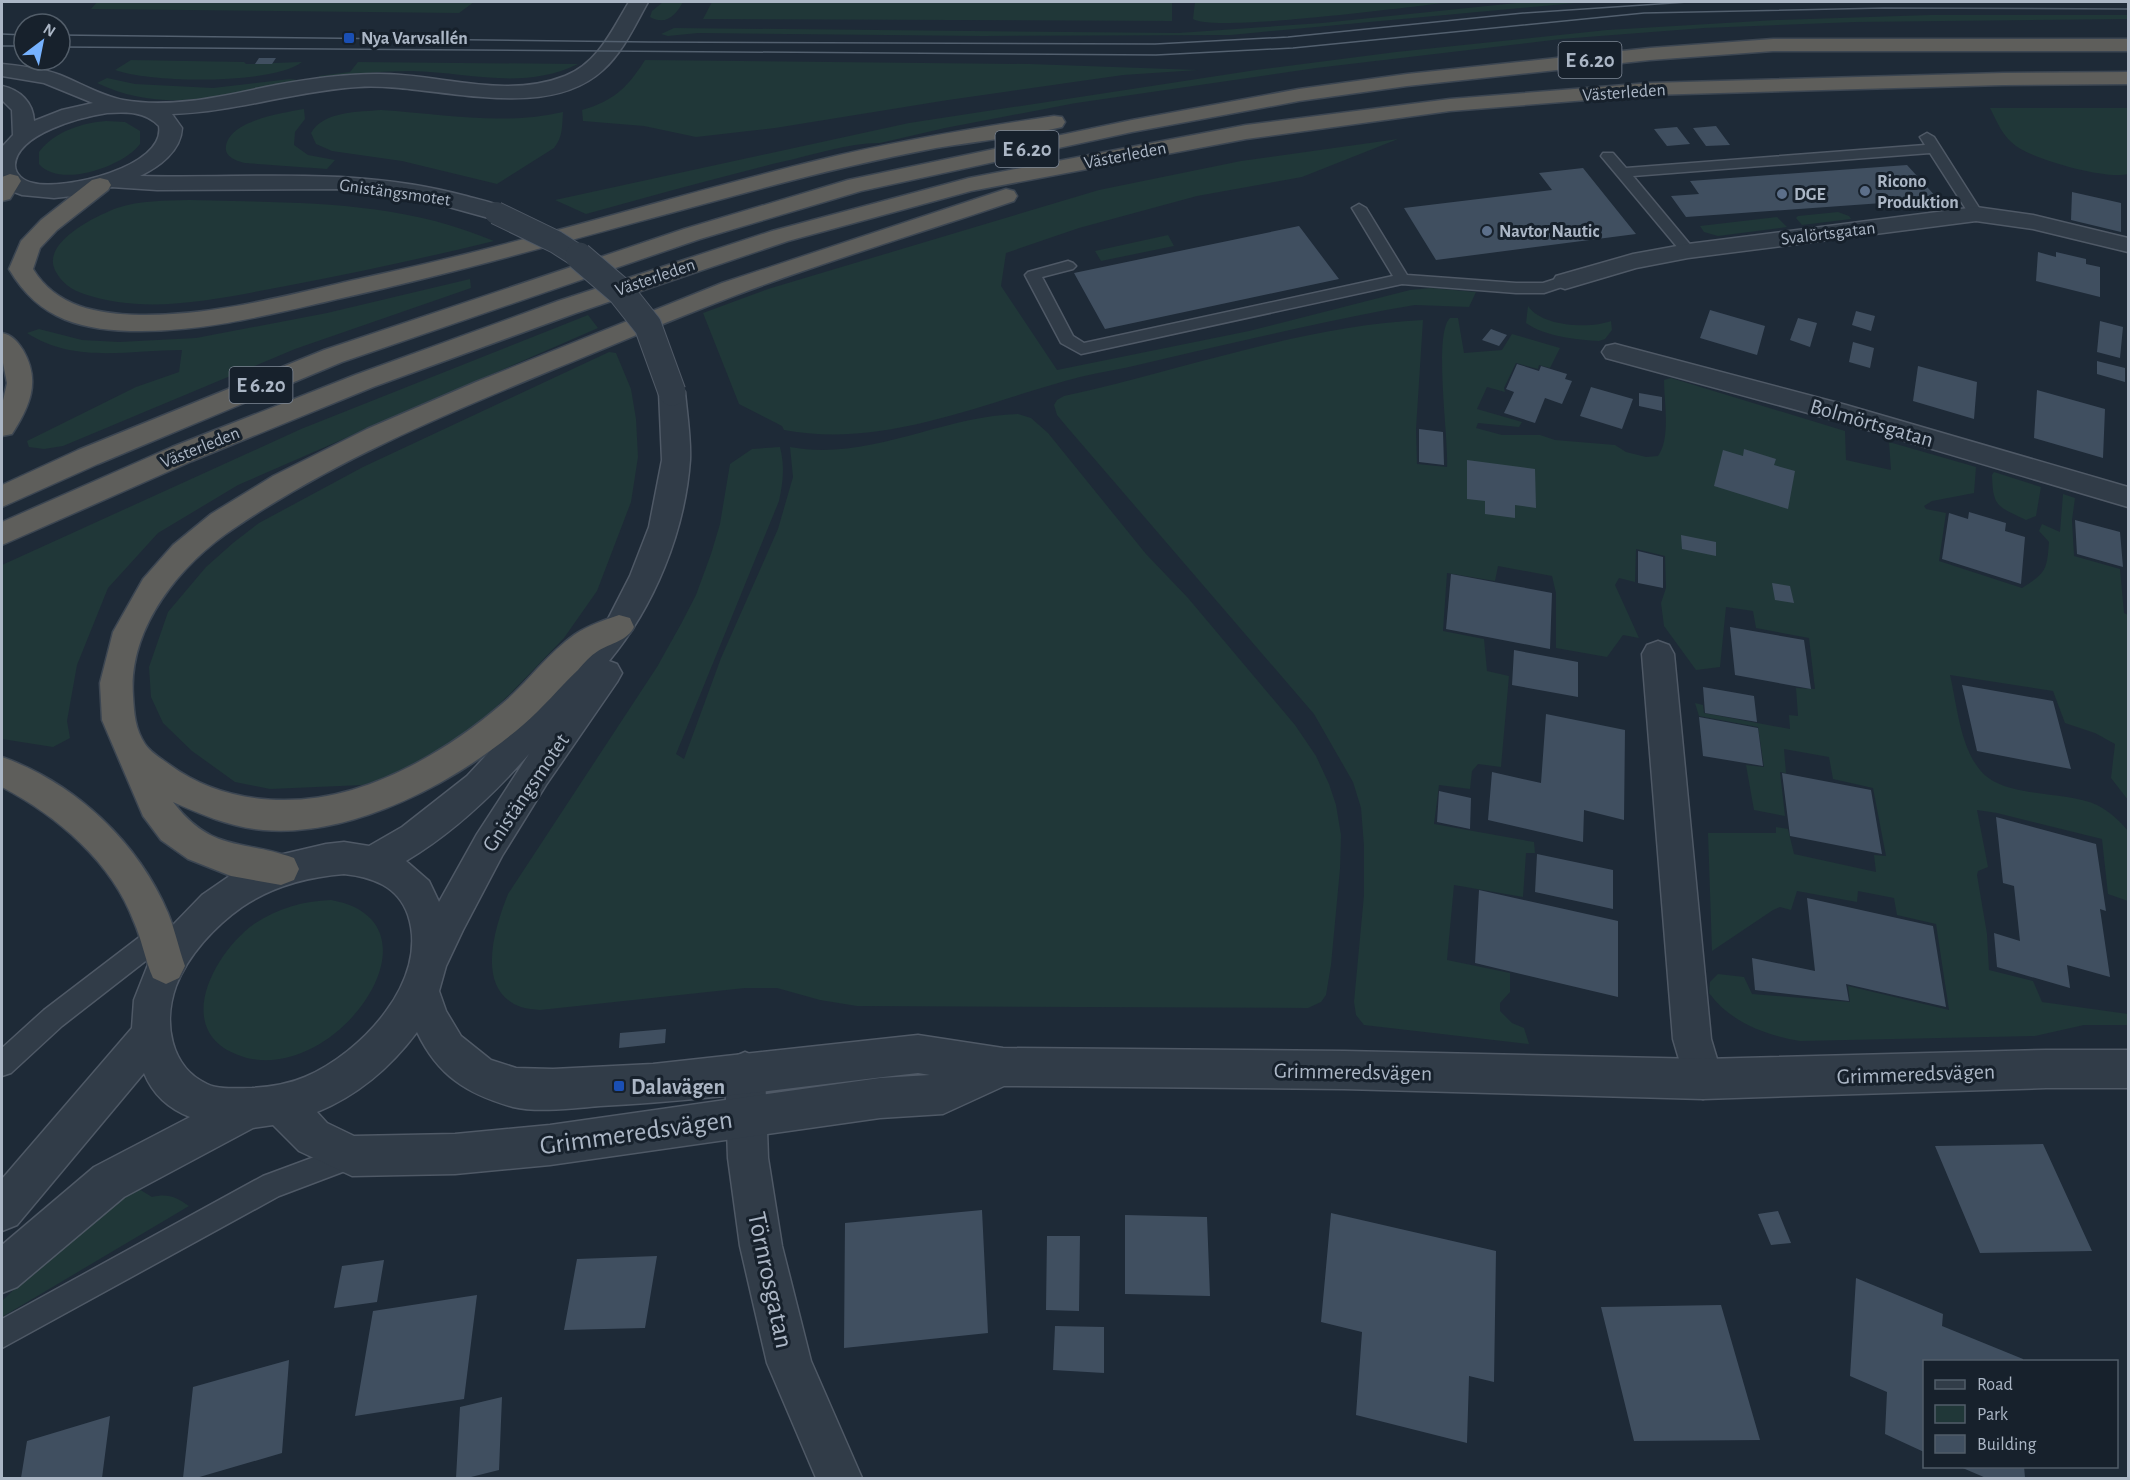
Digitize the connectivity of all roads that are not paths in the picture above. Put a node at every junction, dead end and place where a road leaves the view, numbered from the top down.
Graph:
1 (639, 2) edge
2 (2128, 45) edge
3 (2, 70) edge
4 (2128, 78) edge
5 (2003, 79) junction
6 (1407, 80) junction
7 (437, 86) junction
8 (2, 92) edge
9 (2128, 93) edge
10 (121, 106) junction
11 (147, 109) junction
12 (24, 137) junction
13 (174, 154) junction
14 (1127, 154) junction
15 (1608, 156) dead end
16 (1623, 173) junction
17 (288, 181) junction
18 (107, 183) junction
19 (6, 187) edge
20 (1359, 208) dead end
21 (1976, 214) junction
22 (2128, 245) edge
23 (1688, 251) junction
24 (1068, 266) dead end
25 (1402, 279) junction
26 (1564, 281) joint
27 (2, 341) edge
28 (1615, 352) dead end
29 (2, 427) edge
30 (2, 497) edge
31 (2128, 497) edge
32 (2, 534) edge
33 (619, 627) junction
34 (1658, 654) dead end
35 (133, 756) junction
36 (2, 771) edge
37 (372, 862) junction
38 (281, 869) junction
39 (162, 952) junction
40 (425, 975) junction
41 (151, 1035) junction
42 (2, 1064) edge
43 (1002, 1067) junction
44 (2128, 1069) edge
45 (745, 1072) junction
46 (1703, 1079) junction
47 (264, 1107) junction
48 (747, 1116) junction
49 (352, 1156) junction
50 (7, 1193) edge
51 (2, 1272) edge
52 (2, 1334) edge
53 (840, 1479) edge

1 - 7 street
2 - 6 highway, Västerleden / E 6.20
3 - 10 street
4 - 5 highway, Västerleden / E 6.20
5 - 9 highway
5 - 14 highway, Västerleden / E 6.20
6 - 18 highway
6 - 30 highway, Västerleden / E 6.20
7 - 11 street
7 - 13 street
8 - 12 street
10 - 11 street
10 - 12 street
11 - 13 street
12 - 19 street
13 - 17 street, Gnistängsmotet
13 - 18 street
14 - 32 highway, Västerleden / E 6.20
14 - 35 highway
15 - 16 lane
16 - 21 lane
16 - 23 lane
17 - 18 street, Gnistängsmotet
17 - 33 street, Gnistängsmotet, bridge
18 - 19 street
20 - 25 lane
21 - 22 street, Svalörtsgatan
21 - 23 street, Svalörtsgatan
23 - 26 street, Svalörtsgatan
24 - 25 lane
25 - 26 lane
27 - 29 highway
28 - 31 street, Bolmörtsgatan
33 - 35 highway
33 - 37 street, Gnistängsmotet
33 - 40 street, Gnistängsmotet
34 - 46 street
35 - 38 highway
36 - 39 highway
37 - 38 street, Grimmeredsvägen
37 - 40 street, Grimmeredsvägen
38 - 39 street, Grimmeredsvägen
39 - 41 street, Grimmeredsvägen
39 - 42 lane
40 - 45 street, Grimmeredsvägen
40 - 47 street, Grimmeredsvägen
41 - 47 street, Grimmeredsvägen
41 - 50 street
43 - 45 street, Grimmeredsvägen
43 - 46 street, Grimmeredsvägen
43 - 48 street, Grimmeredsvägen
44 - 46 street, Grimmeredsvägen
45 - 48 street, Törnrosgatan
47 - 49 street, Grimmeredsvägen
47 - 51 street, Grimmeredsvägen
48 - 49 street, Grimmeredsvägen
48 - 53 street, Törnrosgatan
49 - 52 lane

